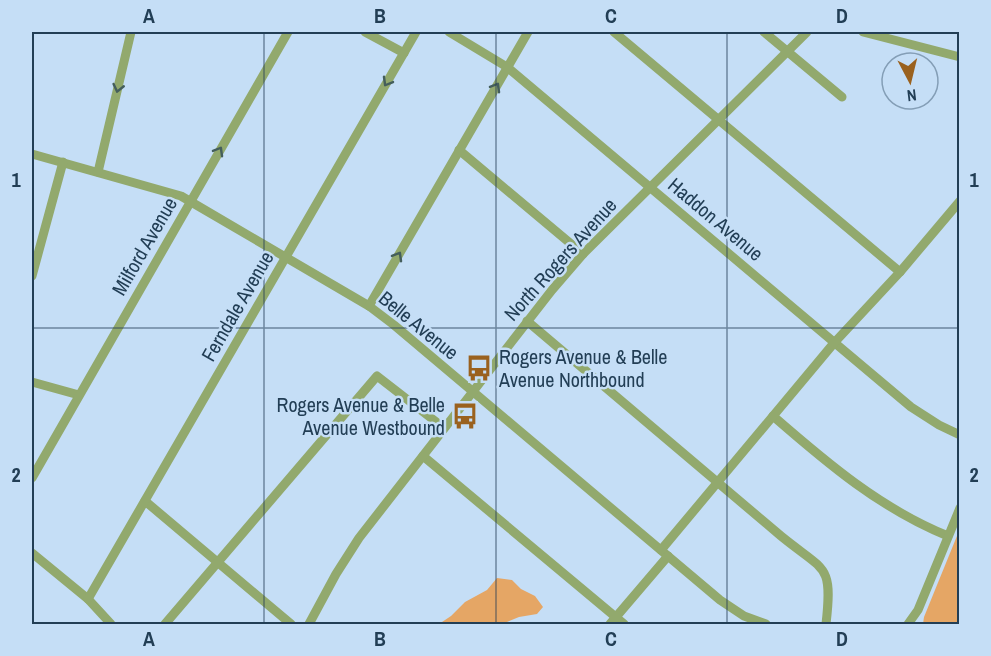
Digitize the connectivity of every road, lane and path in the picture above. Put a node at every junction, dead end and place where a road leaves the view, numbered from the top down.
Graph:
1 (131, 32) edge
2 (288, 32) edge
3 (365, 32) edge
4 (416, 32) edge
5 (449, 32) edge
6 (528, 32) edge
7 (614, 32) edge
8 (764, 32) edge
9 (807, 32) edge
10 (864, 32) edge
11 (788, 52) junction
12 (404, 53) junction
13 (960, 57) edge
14 (507, 67) junction
15 (842, 97) dead end
16 (719, 119) junction
17 (459, 150) junction
18 (32, 154) edge
19 (63, 162) junction
20 (98, 172) junction
21 (651, 187) junction
22 (960, 201) edge
23 (190, 202) junction
24 (583, 254) junction
25 (286, 257) junction
26 (900, 272) junction
27 (32, 276) edge
28 (369, 306) junction
29 (527, 321) junction
30 (834, 343) junction
31 (32, 382) edge
32 (473, 392) junction
33 (79, 395) junction
34 (773, 416) junction
35 (444, 428) junction
36 (960, 435) edge
37 (423, 456) junction
38 (32, 478) edge
39 (718, 483) junction
40 (145, 501) junction
41 (960, 508) edge
42 (948, 536) junction
43 (665, 553) junction
44 (34, 557) edge
45 (218, 563) junction
46 (88, 599) junction
47 (617, 622) edge
48 (910, 623) edge
49 (111, 624) edge
50 (165, 624) edge
51 (291, 624) edge
52 (309, 624) edge
53 (766, 624) edge
54 (826, 624) edge

1 -> 20 street
23 -> 2 street, Milford Avenue
3 - 12 street
4 - 12 street, Ferndale Avenue
5 - 14 street, Haddon Avenue
6 - 14 street
7 - 16 street
8 - 11 street
9 - 11 street, North Rogers Avenue
10 - 13 street
11 - 15 street
11 - 16 street, North Rogers Avenue
12 -> 25 street, Ferndale Avenue
17 -> 14 street
14 - 21 street, Haddon Avenue
16 - 21 street, North Rogers Avenue
16 - 26 street
17 - 24 street
28 -> 17 street
18 - 19 street, Belle Avenue
19 - 20 street, Belle Avenue
19 - 27 street
20 - 23 street, Belle Avenue
21 - 24 street, North Rogers Avenue
21 - 30 street, Haddon Avenue
22 - 26 street
23 - 25 street, Belle Avenue
23 - 33 street, Milford Avenue
24 - 29 street, North Rogers Avenue
25 - 28 street, Belle Avenue
25 - 40 street, Ferndale Avenue
26 - 30 street
28 - 32 street, Belle Avenue
29 - 32 street, North Rogers Avenue
29 - 39 street
30 - 34 street
30 - 36 street, Haddon Avenue
31 - 33 street
32 - 35 street, North Rogers Avenue
32 - 43 street, Belle Avenue
33 - 38 street, Milford Avenue
34 - 39 street
34 - 42 street
35 - 37 street, North Rogers Avenue
35 - 45 street
37 - 47 street
37 - 52 street, North Rogers Avenue
39 - 43 street
39 - 54 street
40 - 45 street
40 - 46 street, Ferndale Avenue
41 - 42 street
42 - 48 street
43 - 47 street
43 - 53 street, Belle Avenue
44 - 46 street
45 - 50 street
45 - 51 street
46 - 49 street

